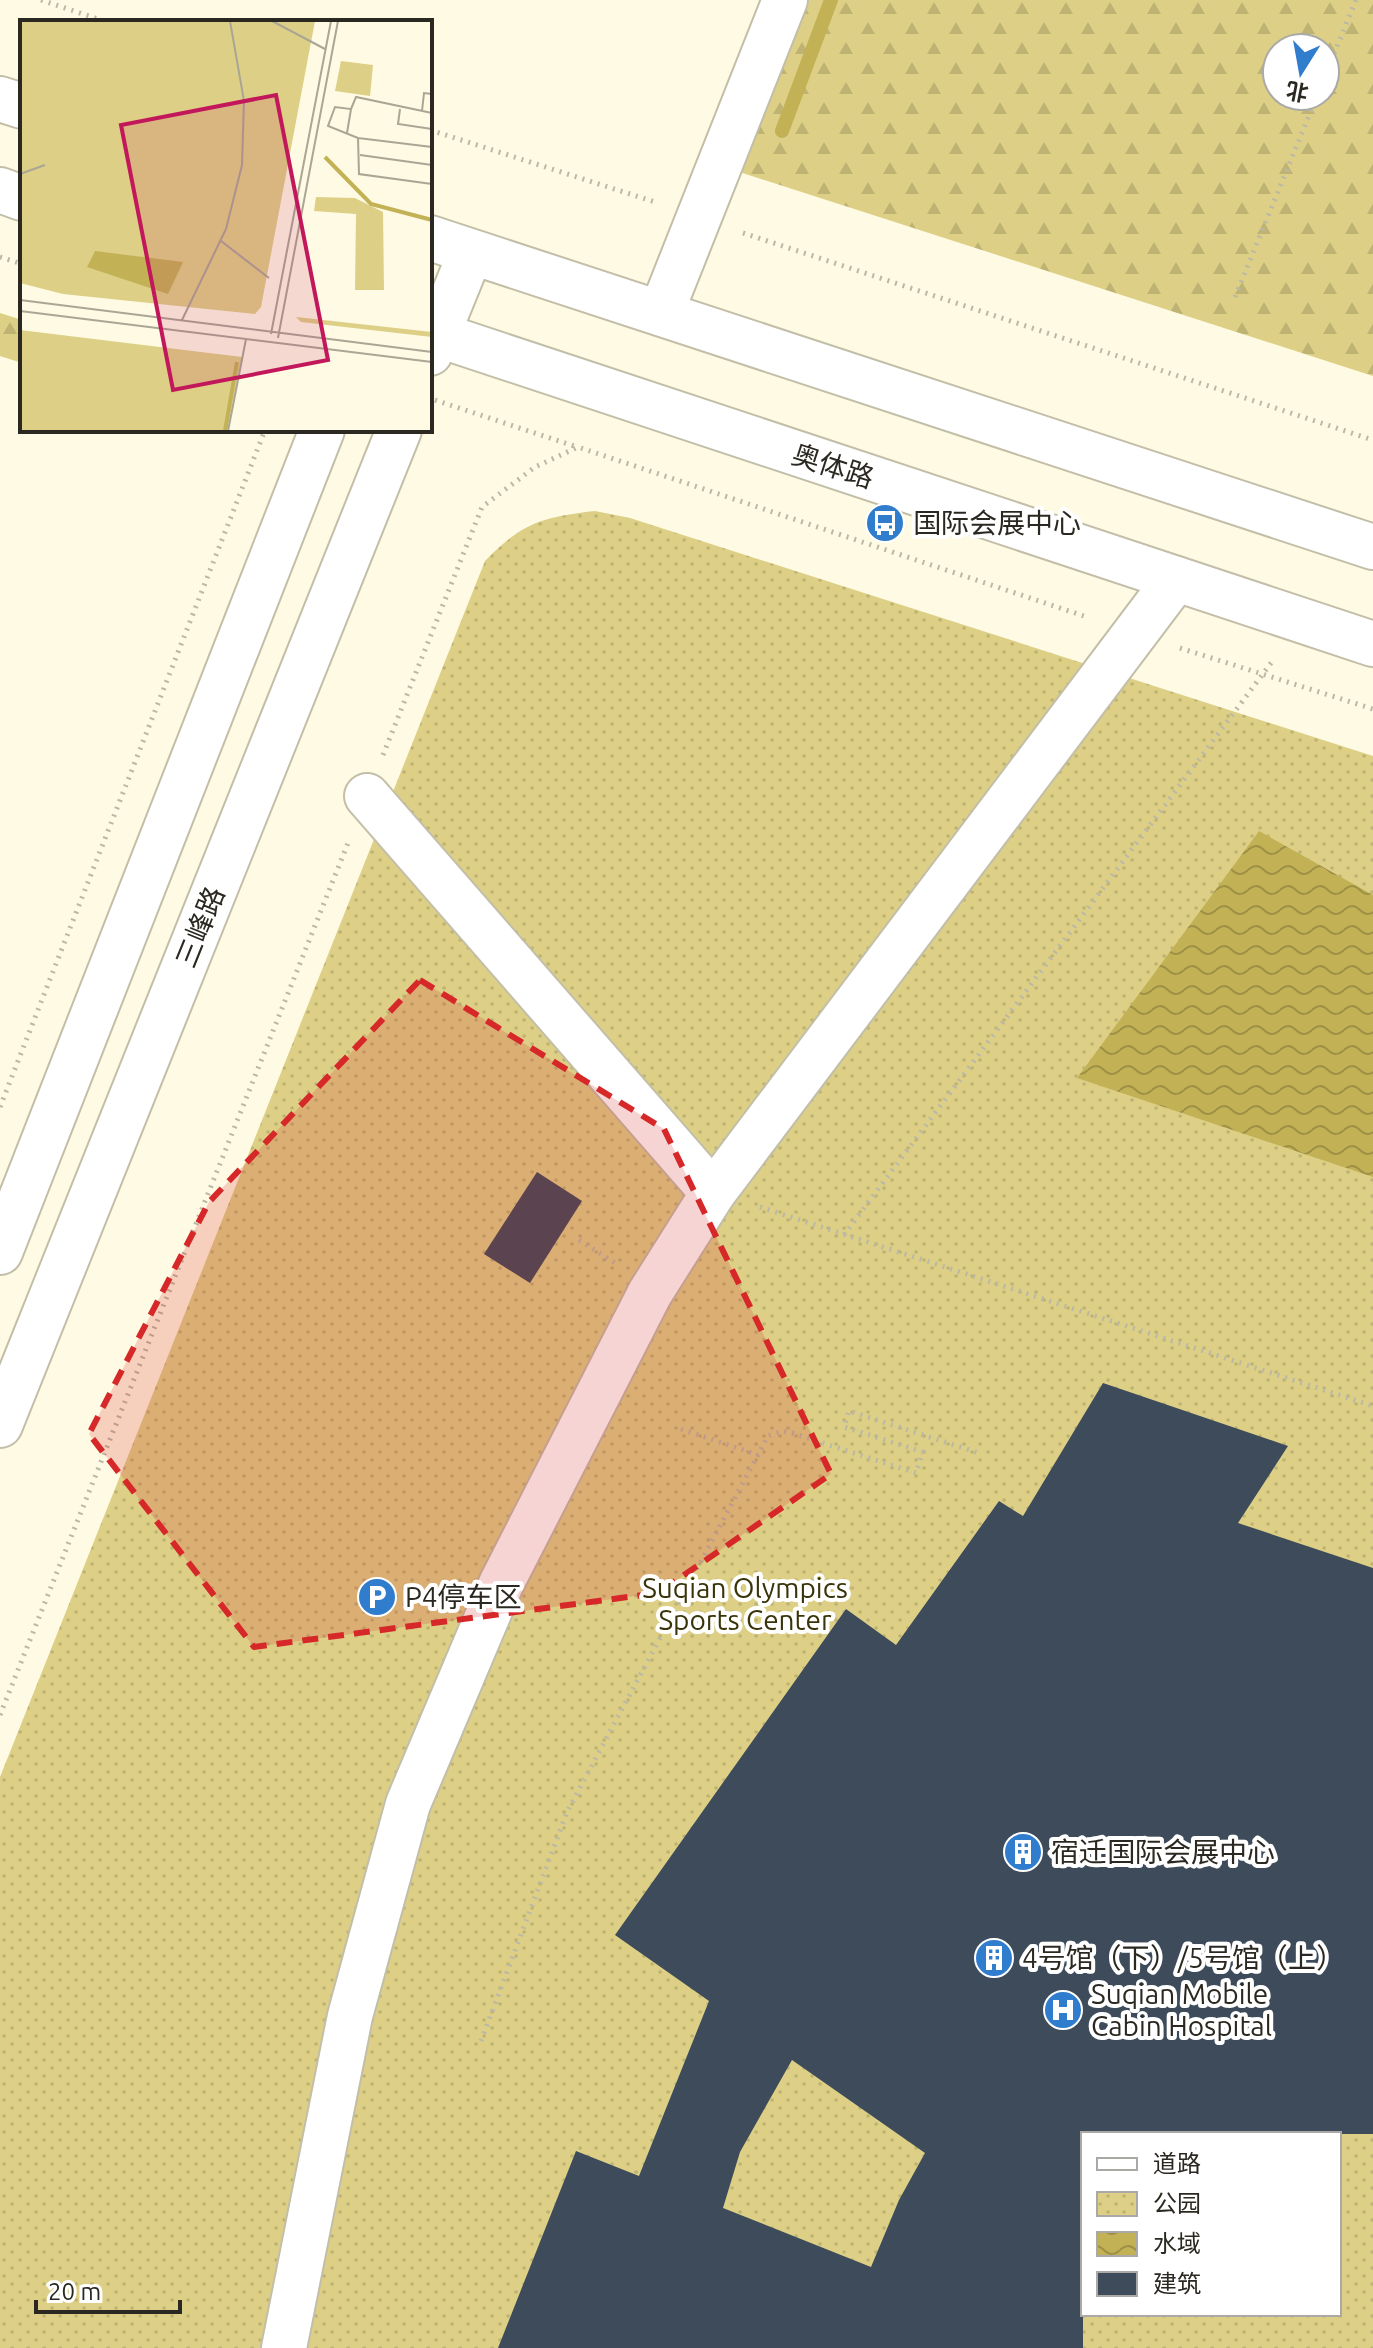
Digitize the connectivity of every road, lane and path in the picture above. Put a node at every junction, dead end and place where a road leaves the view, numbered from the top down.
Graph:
1 (41, 0) edge
2 (785, 0) edge
3 (1356, 0) edge
4 (101, 20) edge
5 (1341, 37) edge
6 (0, 99) edge
7 (20, 105) edge
8 (1310, 112) edge
9 (432, 131) edge
10 (0, 190) edge
11 (20, 197) edge
12 (699, 218) junction
13 (432, 239) edge
14 (471, 252) junction
15 (0, 257) edge
16 (20, 263) edge
17 (1235, 297) dead end
18 (661, 313) junction
19 (433, 340) edge
20 (432, 399) edge
21 (264, 432) edge
22 (321, 432) edge
23 (398, 432) edge
24 (1373, 440) edge
25 (578, 447) junction
26 (1373, 547) edge
27 (1176, 579) junction
28 (1304, 621) junction
29 (1136, 634) junction
30 (1373, 644) edge
31 (1261, 675) junction
32 (1373, 709) edge
33 (367, 796) junction
34 (0, 1107) edge
35 (713, 1193) junction
36 (844, 1235) junction
37 (0, 1252) edge
38 (1373, 1406) edge
39 (0, 1425) edge
40 (681, 1429) dead end
41 (979, 1453) dead end
42 (758, 1455) junction
43 (0, 1715) edge
44 (481, 2041) dead end
45 (284, 2348) edge

1 - 4 path
2 - 12 main road
3 - 5 path
6 - 7 main road
8 - 17 path
9 - 12 path
10 - 11 main road
12 - 18 main road
12 - 24 path
13 - 14 main road
14 - 18 main road
14 - 19 main road
15 - 16 path
18 - 26 main road
19 - 27 main road, 奥体路
20 - 25 path
21 - 34 path
22 - 37 main road
23 - 39 main road, 三峰路
25 - 29 path
25 - 33 path
27 - 28 main road, 奥体路
27 - 29 main road
28 - 30 main road, 奥体路
28 - 31 path
29 - 31 path
29 - 35 main road
31 - 32 path
31 - 36 path
33 - 35 main road
33 - 43 path
35 - 36 path
35 - 45 main road
36 - 38 path
40 - 42 path
41 - 42 path
42 - 44 path

